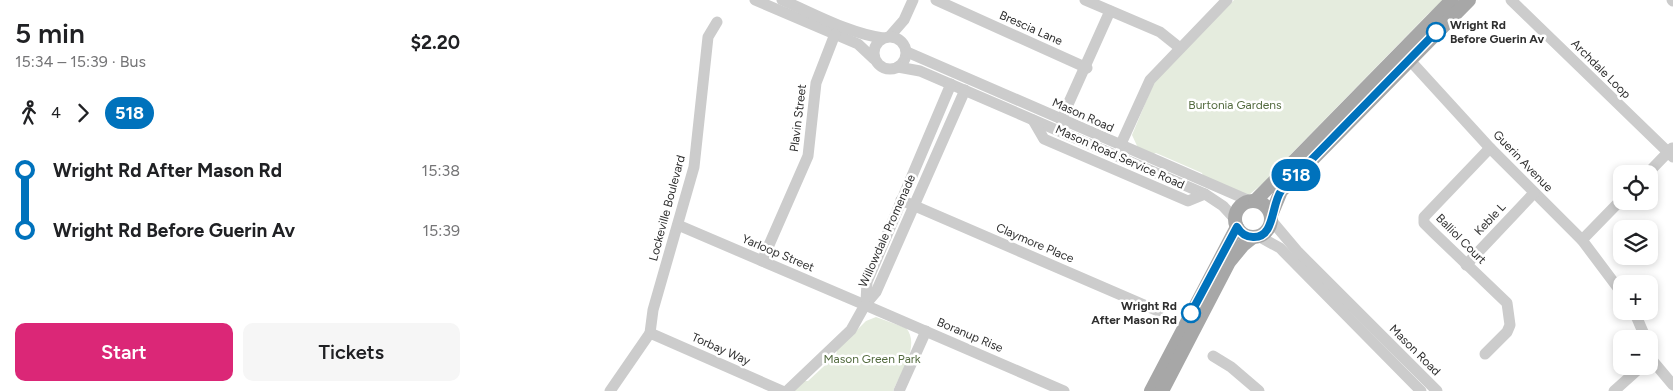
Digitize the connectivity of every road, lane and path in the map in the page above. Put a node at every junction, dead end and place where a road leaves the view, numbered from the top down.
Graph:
1 (755, 0) edge
2 (782, 0) edge
3 (913, 0) edge
4 (936, 0) edge
5 (1085, 0) edge
6 (1227, 0) edge
7 (1453, 0) edge
8 (1467, 0) edge
9 (1511, 0) edge
10 (800, 4) edge
11 (1110, 11) junction
12 (904, 20) junction
13 (717, 22) dead end
14 (835, 34) junction
15 (886, 37) junction
16 (905, 47) junction
17 (1180, 48) junction
18 (1405, 55) junction
19 (875, 59) junction
20 (898, 67) junction
21 (1087, 68) junction
22 (951, 84) junction
23 (965, 90) junction
24 (1061, 120) junction
25 (1120, 146) junction
26 (1490, 148) junction
27 (1671, 152) edge
28 (1657, 165) edge
29 (1534, 193) junction
30 (901, 200) junction
31 (1253, 201) junction
32 (914, 205) junction
33 (1613, 208) edge
34 (1271, 217) junction
35 (1236, 223) junction
36 (678, 225) junction
37 (1256, 237) junction
38 (1582, 240) junction
39 (762, 261) junction
40 (1466, 265) junction
41 (1613, 281) edge
42 (865, 304) junction
43 (1158, 311) dead end
44 (926, 331) junction
45 (650, 333) junction
46 (1485, 354) dead end
47 (1213, 356) dead end
48 (1658, 368) edge
49 (1632, 375) edge
50 (1673, 384) edge
51 (610, 391) edge
52 (782, 391) edge
53 (787, 391) edge
54 (899, 391) edge
55 (1065, 391) edge
56 (1151, 391) edge
57 (1162, 391) edge
58 (1259, 391) edge
59 (1421, 391) edge
60 (1437, 391) edge
61 (1614, 391) edge

1 - 14 street
2 - 10 street
3 - 12 street
4 - 21 street, Brescia Lane
5 - 11 street
6 - 17 street
7 - 18 main road
8 - 18 main road
9 - 27 street, Archdale Loop
10 - 15 street
11 - 17 street
11 - 21 street
12 - 15 street
12 - 16 street
13 - 36 street, Lockeville Boulevard
14 - 19 street
14 - 39 street, Plavin Street
15 - 16 street
15 - 19 street
16 - 20 street
16 - 24 street, Mason Road
17 - 25 street
18 - 26 street, Guerin Avenue
18 - 31 main road
18 - 34 main road
19 - 20 street
20 - 22 street, Mason Road
21 - 24 street
22 - 23 street, Mason Road
22 - 30 street, Willowdale Promenade
23 - 32 street, Willowdale Promenade
23 - 35 street, Mason Road
24 - 25 street, Mason Road
25 - 31 street, Mason Road
26 - 29 street, Guerin Avenue
26 - 40 street, Balliol Court
27 - 28 street
29 - 38 street, Guerin Avenue
29 - 40 street, Keble L
30 - 32 street, Claymore Place
30 - 42 street, Willowdale Promenade
31 - 34 main road
31 - 35 main road
32 - 42 street, Willowdale Promenade
32 - 43 street, Claymore Place
33 - 38 street
34 - 37 main road
34 - 60 street, Mason Road
35 - 37 main road
35 - 56 main road
36 - 39 street, Yarloop Street
36 - 45 street, Lockeville Boulevard
37 - 57 main road
37 - 59 street, Mason Road
38 - 41 street, Guerin Avenue
39 - 42 street, Yarloop Street
40 - 46 street, Balliol Court
42 - 44 street, Boranup Rise
42 - 53 street, Willowdale Promenade
44 - 54 street
44 - 55 street, Boranup Rise
45 - 51 street, Lockeville Boulevard
45 - 52 street, Torbay Way
47 - 58 street
48 - 50 street
49 - 61 street

